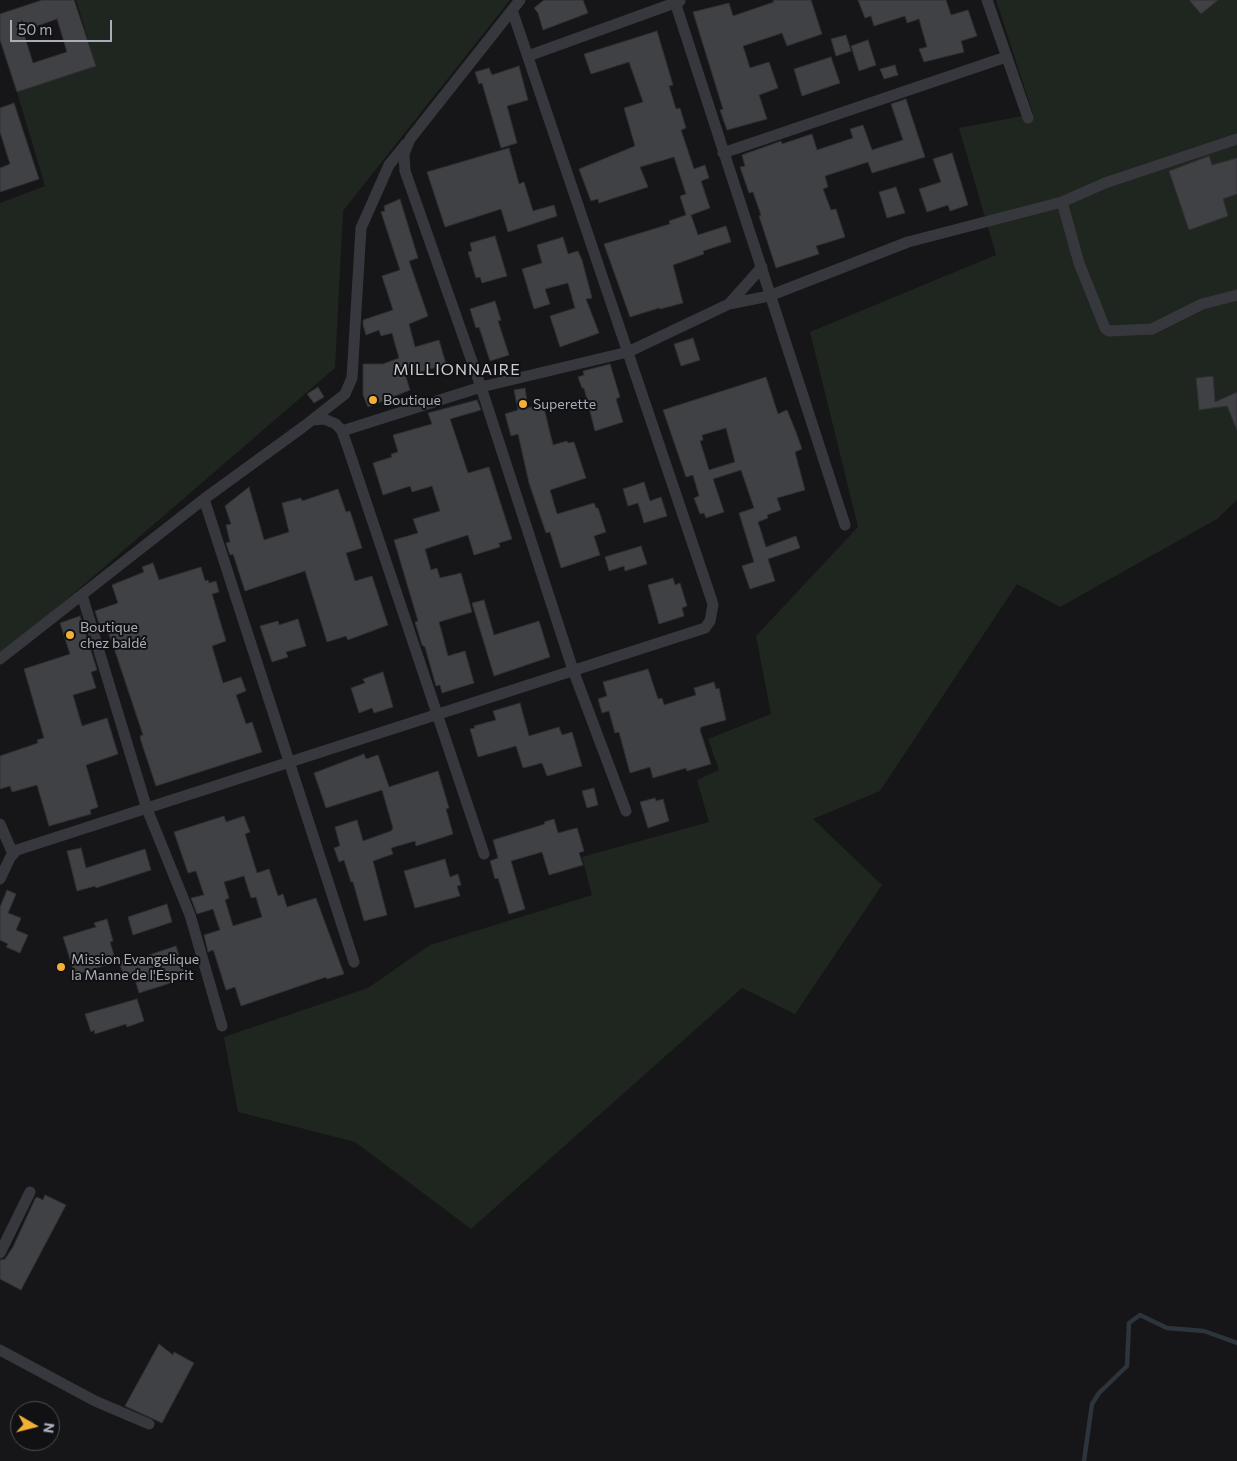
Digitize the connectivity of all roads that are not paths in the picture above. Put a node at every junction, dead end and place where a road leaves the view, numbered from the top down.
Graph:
1 (520, 0) edge
2 (987, 0) edge
3 (678, 1) edge
4 (512, 10) junction
5 (528, 56) junction
6 (1006, 57) junction
7 (1028, 118) dead end
8 (410, 139) junction
9 (1237, 139) edge
10 (723, 153) junction
11 (1062, 202) junction
12 (762, 267) junction
13 (1237, 295) edge
14 (769, 296) junction
15 (729, 304) junction
16 (628, 352) junction
17 (481, 387) junction
18 (312, 420) junction
19 (342, 431) junction
20 (204, 499) junction
21 (845, 525) dead end
22 (82, 595) junction
23 (0, 660) edge
24 (573, 670) junction
25 (437, 713) junction
26 (290, 764) junction
27 (147, 809) junction
28 (626, 811) dead end
29 (0, 824) edge
30 (13, 854) junction
31 (484, 854) dead end
32 (0, 879) edge
33 (354, 962) dead end
34 (222, 1026) dead end
35 (30, 1192) dead end
36 (0, 1252) edge
37 (0, 1350) edge
38 (149, 1424) dead end

1 - 4 street
2 - 6 street
3 - 5 street
3 - 10 street
4 - 5 street
4 - 8 street
5 - 16 street
6 - 7 street
6 - 10 street
8 - 17 street
8 - 18 street
9 - 11 street
10 - 12 street
11 - 13 street
11 - 14 street
12 - 14 street
12 - 15 street
14 - 15 street
14 - 21 street
15 - 16 street
16 - 17 street
16 - 24 street
17 - 19 street
17 - 24 street
18 - 19 street
18 - 20 street
19 - 25 street
20 - 22 street
20 - 26 street
22 - 23 street
22 - 27 street
24 - 25 street
24 - 28 street
25 - 26 street
25 - 31 street
26 - 27 street
26 - 33 street
27 - 30 street
27 - 34 street
29 - 30 street
30 - 32 street
35 - 36 street
37 - 38 street

